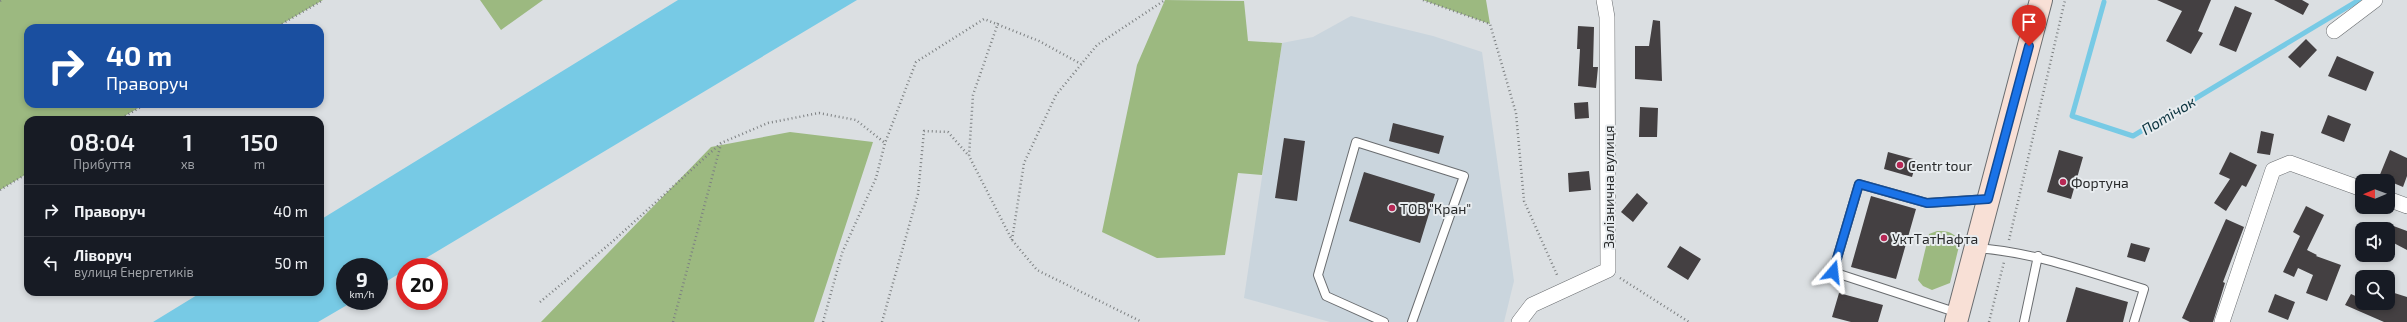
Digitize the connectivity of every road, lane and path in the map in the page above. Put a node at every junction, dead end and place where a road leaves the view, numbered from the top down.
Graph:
1 (323, 0) edge
2 (1166, 0) edge
3 (1423, 0) edge
4 (1604, 0) edge
5 (2042, 0) edge
6 (2065, 0) edge
7 (2375, 0) edge
8 (998, 23) junction
9 (282, 24) edge
10 (2334, 31) dead end
11 (1081, 64) junction
12 (139, 108) edge
13 (125, 116) edge
14 (722, 143) junction
15 (885, 143) junction
16 (969, 156) junction
17 (24, 175) edge
18 (2355, 186) edge
19 (0, 190) edge
20 (1988, 199) junction
21 (2395, 202) edge
22 (2407, 206) edge
23 (1012, 240) junction
24 (1975, 248) junction
25 (2007, 250) junction
26 (2038, 256) junction
27 (1608, 270) junction
28 (1564, 290) junction
29 (540, 302) dead end
30 (1958, 317) edge
31 (673, 322) edge
32 (823, 322) edge
33 (882, 322) edge
34 (1142, 322) edge
35 (1384, 322) edge
36 (1412, 322) edge
37 (1519, 322) edge
38 (1690, 322) edge
39 (1989, 322) edge
40 (2024, 322) edge
41 (2134, 322) edge
42 (2222, 322) edge

1 - 9 path
2 - 11 path
3 - 28 path
4 - 27 street, Залізнична вулиця
5 - 20 main road
6 - 25 path
7 - 10 street
8 - 11 path
8 - 15 path
8 - 16 path
11 - 23 path
12 - 13 path
14 - 15 path
14 - 29 path
14 - 31 path
15 - 32 path
16 - 23 path
16 - 33 path
17 - 19 path
18 - 42 street
20 - 24 main road
20 - 30 lane
21 - 22 street
23 - 34 path
24 - 25 lane
24 - 30 main road
25 - 26 lane
25 - 39 path
26 - 40 lane
26 - 41 lane
27 - 28 street
27 - 38 path
28 - 37 street
35 - 36 lane

